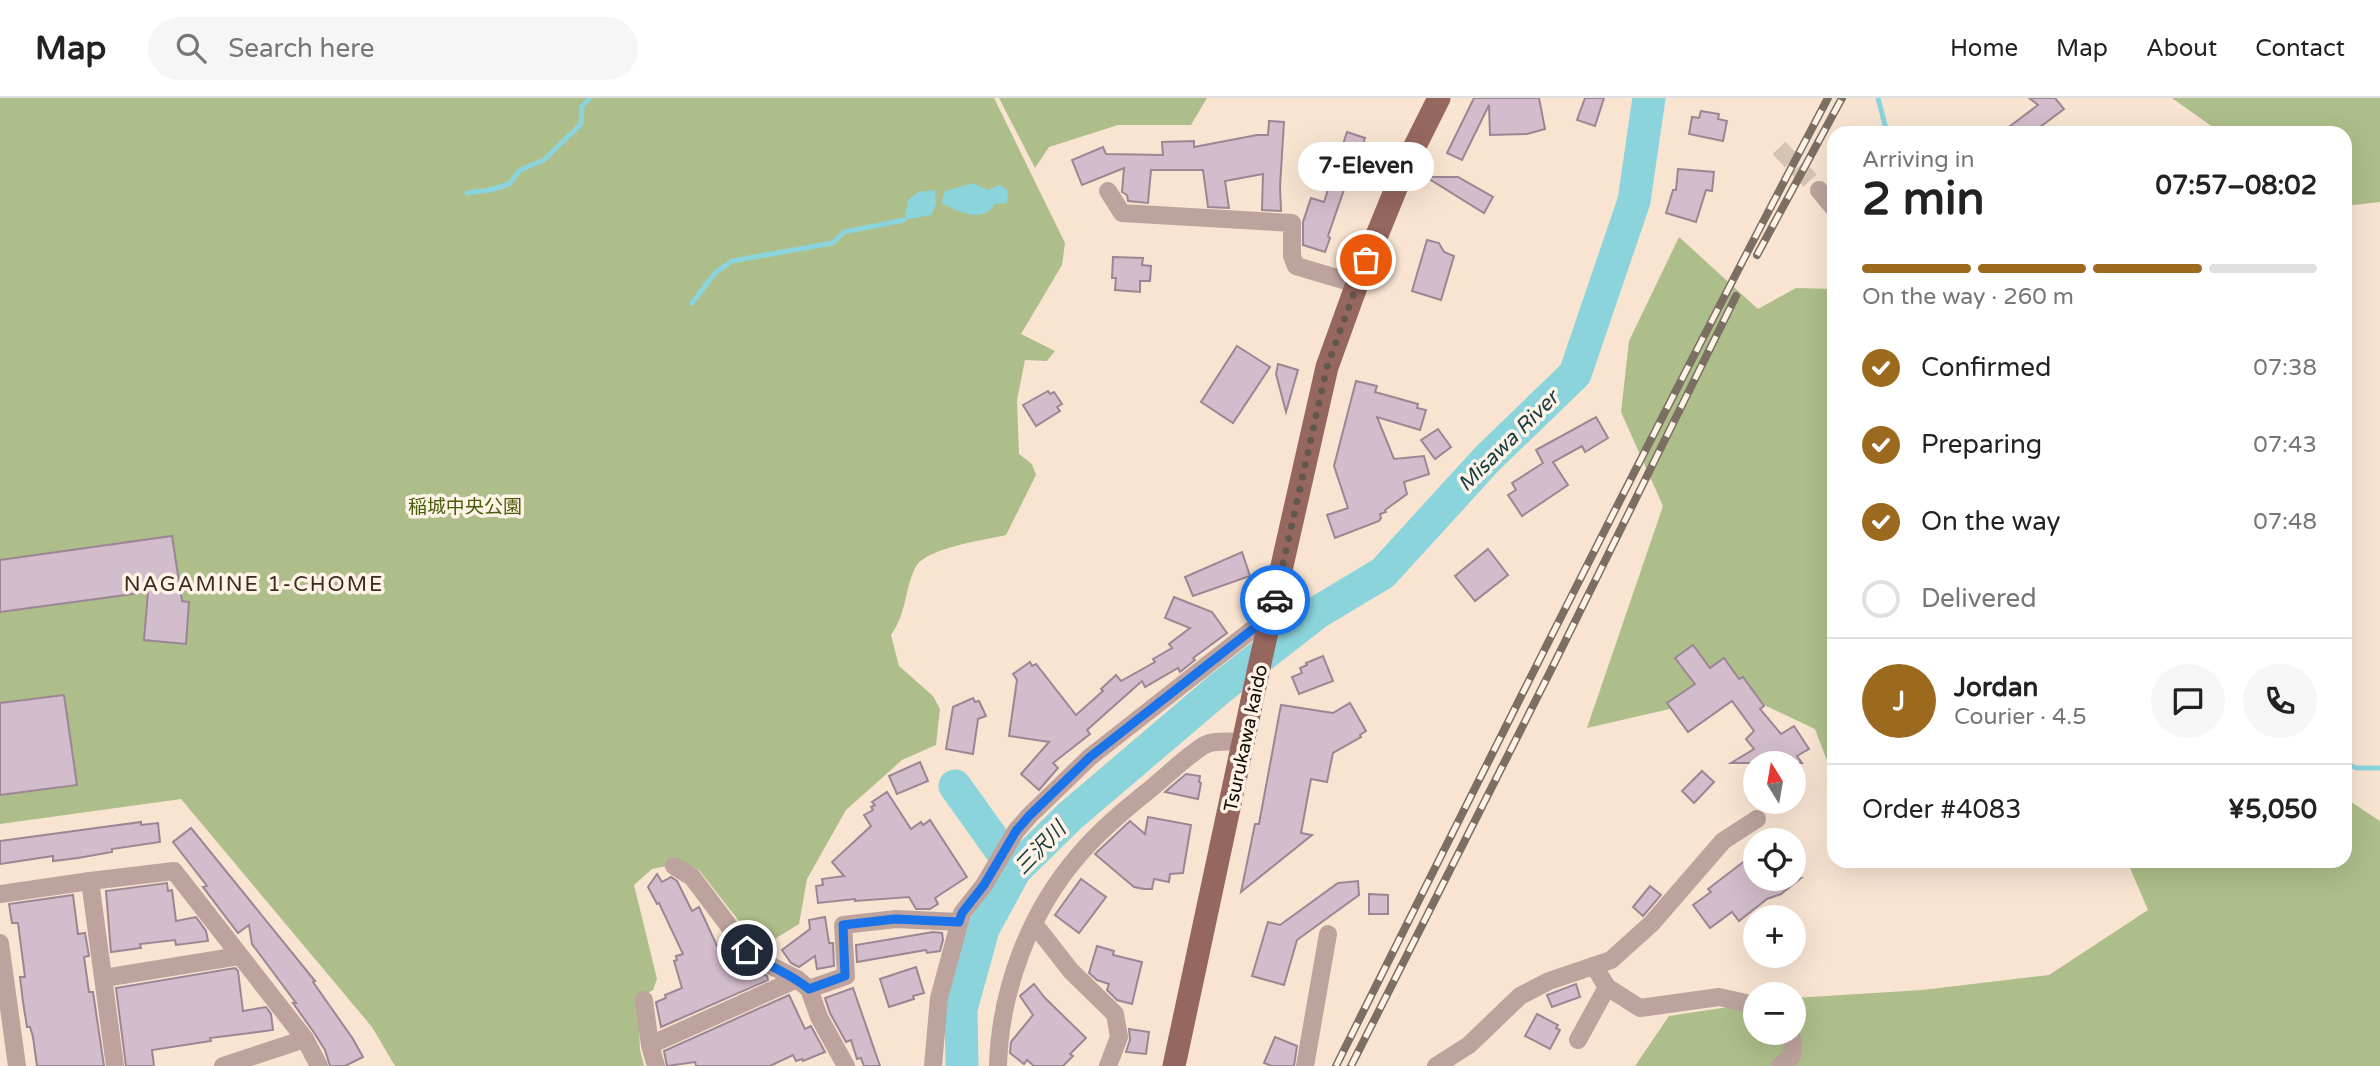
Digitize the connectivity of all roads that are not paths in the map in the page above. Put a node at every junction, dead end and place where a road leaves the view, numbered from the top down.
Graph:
1 (1439, 98) edge
2 (1819, 190) tunnel mouth
3 (1108, 191) dead end
4 (1827, 200) edge
5 (1357, 284) junction
6 (1272, 614) junction
7 (1244, 742) junction
8 (1757, 819) dead end
9 (674, 866) dead end
10 (90, 881) junction
11 (0, 894) edge
12 (959, 922) junction
13 (1035, 925) junction
14 (1328, 934) dead end
15 (0, 943) edge
16 (239, 956) junction
17 (1594, 966) junction
18 (104, 978) junction
19 (803, 984) junction
20 (1607, 987) junction
21 (644, 999) dead end
22 (1743, 1002) edge
23 (305, 1038) junction
24 (1578, 1040) dead end
25 (650, 1045) junction
26 (1793, 1045) edge
27 (17, 1066) edge
28 (115, 1066) edge
29 (223, 1066) edge
30 (318, 1066) edge
31 (656, 1066) edge
32 (846, 1066) edge
33 (933, 1066) edge
34 (998, 1066) edge
35 (1108, 1066) edge
36 (1174, 1066) edge
37 (1305, 1066) edge
38 (1436, 1066) edge
39 (1780, 1066) edge

1 - 5 main road, Tsurukawa kaido
2 - 4 street
3 - 5 street
5 - 6 main road, Tsurukawa kaido
6 - 7 main road, Tsurukawa kaido
6 - 12 street
7 - 13 street
7 - 36 main road, Tsurukawa kaido
8 - 17 street
9 - 19 street
10 - 11 street
10 - 16 street
10 - 18 street
12 - 19 street
12 - 33 street
13 - 34 street
13 - 35 street
14 - 37 street
15 - 27 street
16 - 18 street
16 - 23 street
17 - 20 street
17 - 38 street
18 - 28 street
19 - 25 street
19 - 32 street
20 - 22 street
20 - 24 street
21 - 25 street
23 - 29 street
23 - 30 street
25 - 31 street
26 - 39 street

